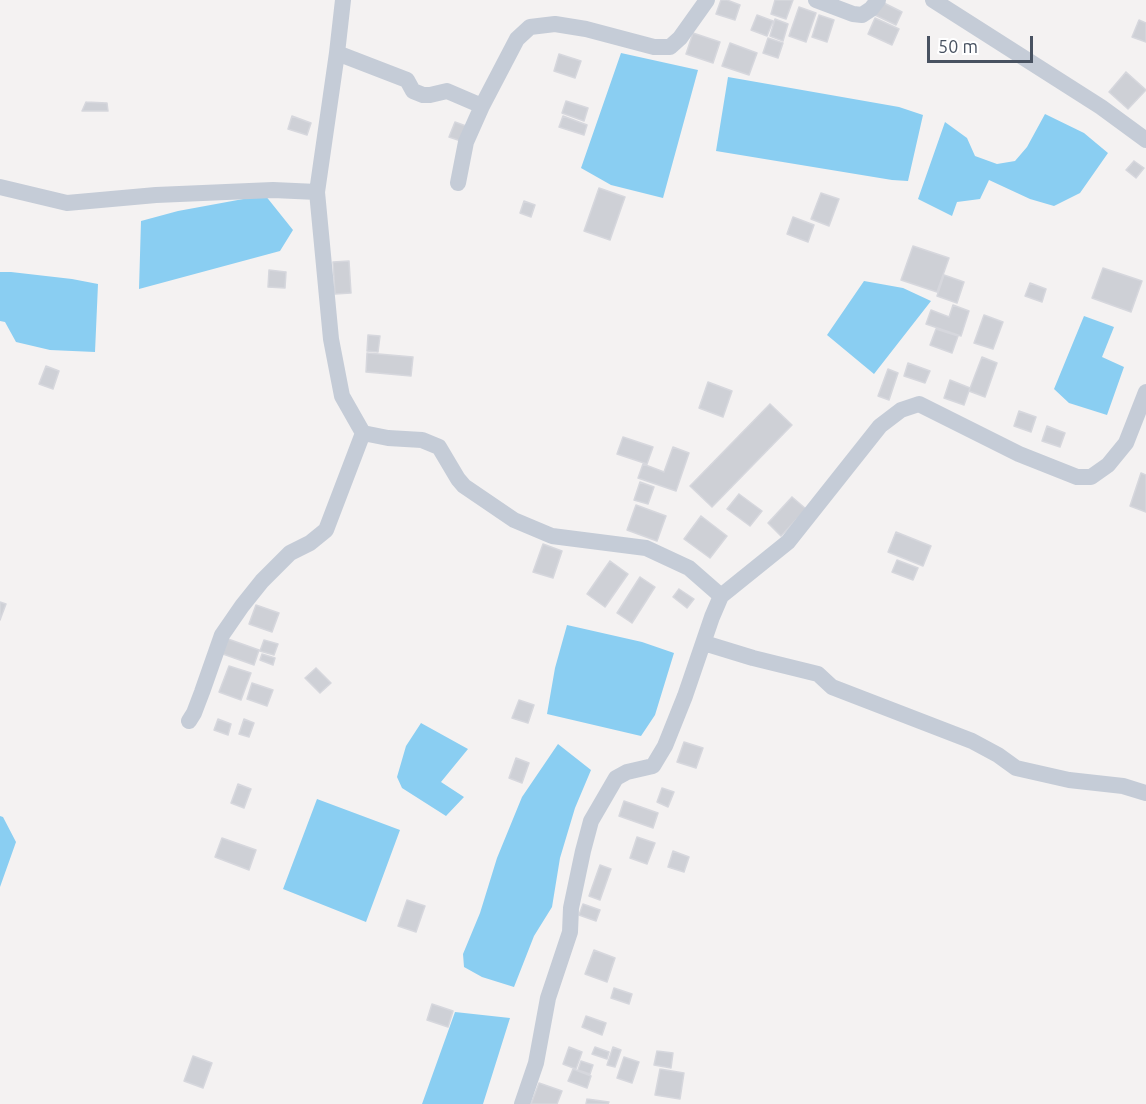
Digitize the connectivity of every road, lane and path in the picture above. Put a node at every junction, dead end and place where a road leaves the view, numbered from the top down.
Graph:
1 (343, 0) edge
2 (707, 0) edge
3 (816, 0) edge
4 (878, 0) edge
5 (933, 0) edge
6 (337, 53) junction
7 (482, 106) junction
8 (1146, 140) edge
9 (458, 183) dead end
10 (0, 187) edge
11 (317, 192) junction
12 (1146, 392) edge
13 (363, 433) junction
14 (721, 596) junction
15 (704, 643) junction
16 (189, 722) dead end
17 (1146, 793) edge
18 (522, 1104) edge

1 - 6 street
2 - 7 street
3 - 4 street
5 - 8 street
6 - 7 street
6 - 11 street
7 - 9 street
10 - 11 street
11 - 13 street
12 - 14 street
13 - 14 street
13 - 16 street
14 - 15 street
15 - 17 street
15 - 18 street

